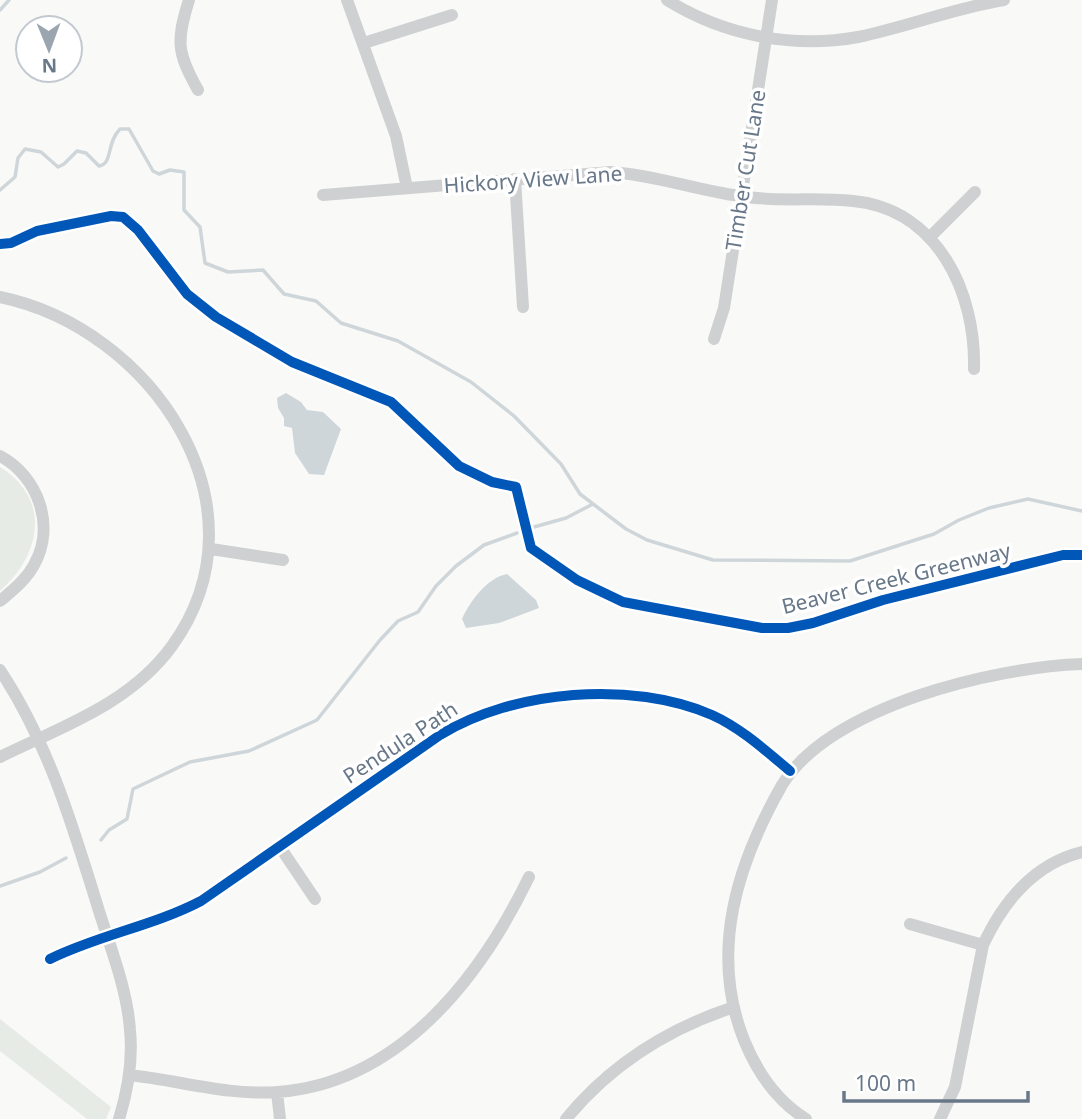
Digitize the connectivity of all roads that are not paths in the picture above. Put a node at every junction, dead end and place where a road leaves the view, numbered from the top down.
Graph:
1 (189, 0) edge
2 (347, 0) edge
3 (667, 0) edge
4 (772, 0) edge
5 (1004, 0) edge
6 (452, 15) dead end
7 (766, 38) junction
8 (364, 43) junction
9 (198, 90) dead end
10 (515, 179) junction
11 (407, 188) junction
12 (975, 192) dead end
13 (323, 195) dead end
14 (741, 197) junction
15 (931, 236) junction
16 (0, 297) edge
17 (523, 307) dead end
18 (714, 339) dead end
19 (974, 369) dead end
20 (0, 456) edge
21 (211, 549) junction
22 (283, 560) dead end
23 (0, 601) edge
24 (1082, 664) edge
25 (0, 670) edge
26 (38, 738) junction
27 (0, 757) edge
28 (790, 771) junction
29 (280, 847) junction
30 (1082, 852) edge
31 (529, 877) dead end
32 (315, 899) dead end
33 (910, 924) dead end
34 (107, 936) junction
35 (984, 945) junction
36 (50, 959) dead end
37 (734, 1007) junction
38 (130, 1075) junction
39 (277, 1092) junction
40 (119, 1119) edge
41 (280, 1119) edge
42 (566, 1119) edge
43 (806, 1119) edge
44 (940, 1119) edge

1 - 9 street
2 - 8 street
3 - 7 street
4 - 7 street, Timber Cut Lane
5 - 7 street
6 - 8 street
7 - 14 street, Timber Cut Lane
8 - 11 street
10 - 11 street, Hickory View Lane
10 - 14 street, Hickory View Lane
10 - 17 street
11 - 13 street, Hickory View Lane
12 - 15 street
14 - 15 street, Hickory View Lane
14 - 18 street, Timber Cut Lane
15 - 19 street
16 - 21 street
20 - 23 street
21 - 22 street
21 - 26 street
24 - 28 street
25 - 26 street
26 - 27 street
26 - 34 street
28 - 29 street, Pendula Path
28 - 37 street
29 - 32 street
29 - 34 street, Pendula Path
30 - 35 street
31 - 39 street
33 - 35 street
34 - 36 street, Pendula Path
34 - 38 street
35 - 44 street
37 - 42 street
37 - 43 street
38 - 39 street
38 - 40 street
39 - 41 street

